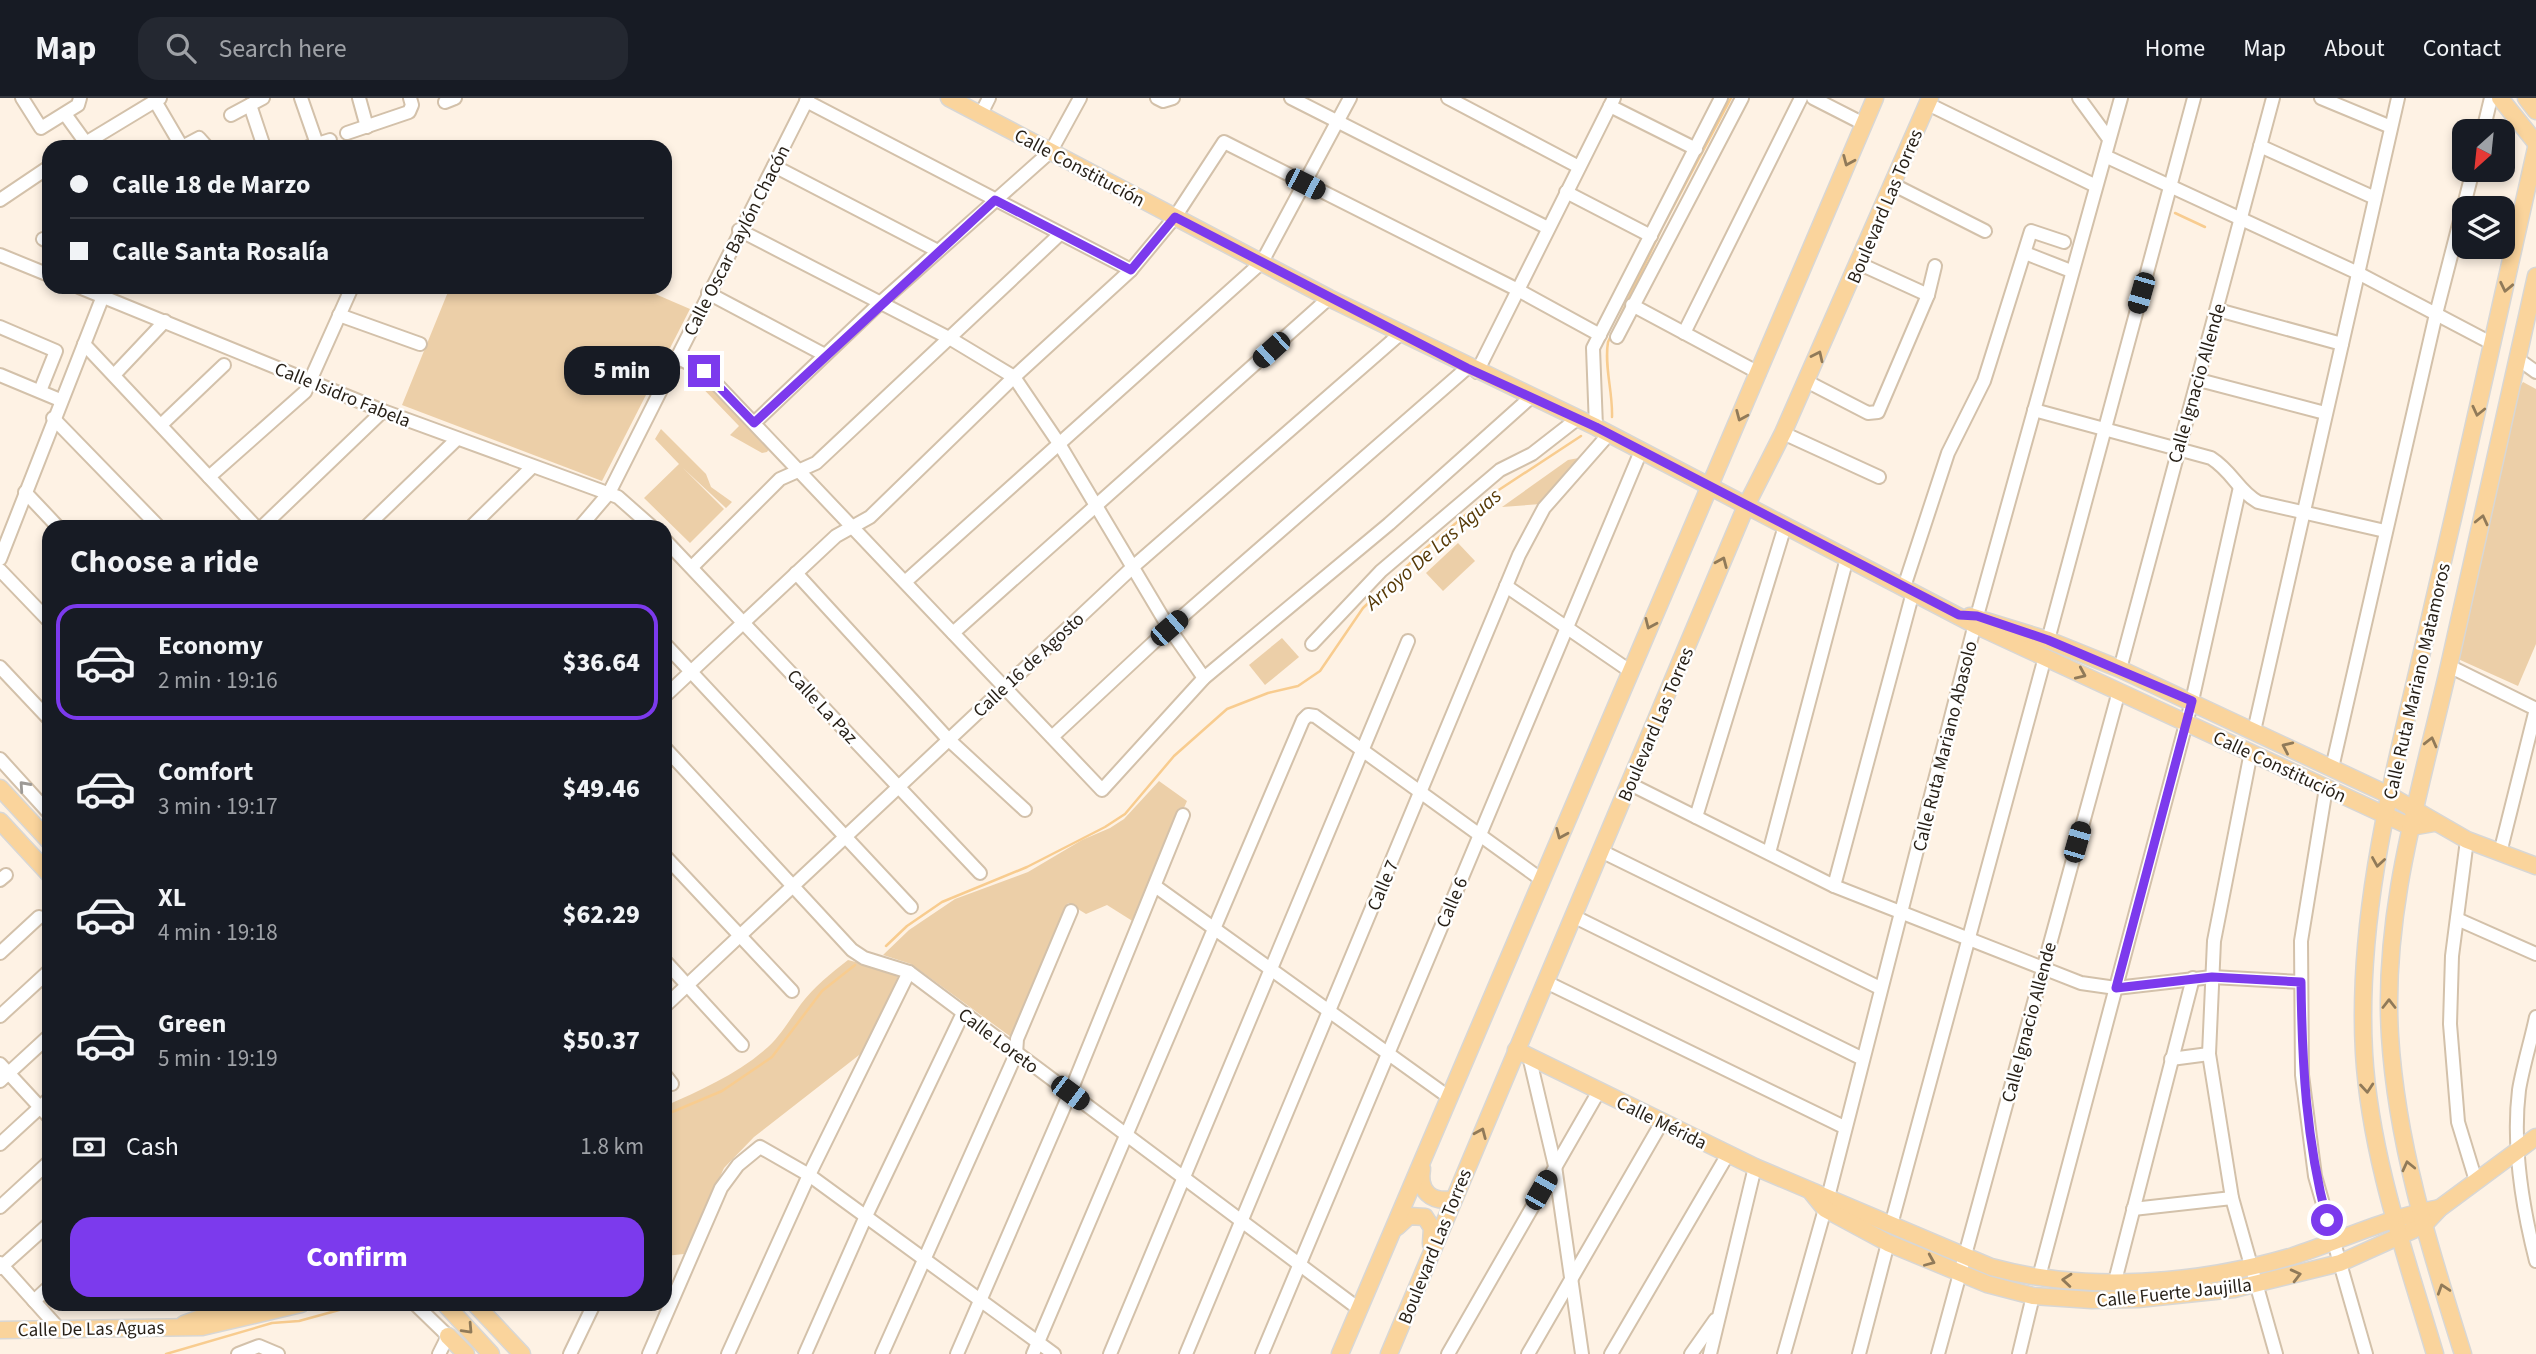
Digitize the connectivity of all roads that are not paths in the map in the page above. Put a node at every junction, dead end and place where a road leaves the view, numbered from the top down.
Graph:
1 (22, 98) edge
2 (80, 98) edge
3 (263, 98) edge
4 (301, 98) edge
5 (359, 98) edge
6 (410, 98) edge
7 (949, 98) edge
8 (989, 98) edge
9 (1080, 98) edge
10 (1157, 98) edge
11 (1173, 98) edge
12 (1291, 98) edge
13 (1350, 98) edge
14 (1448, 98) edge
15 (1721, 98) edge
16 (1742, 98) edge
17 (1801, 98) edge
18 (1813, 98) edge
19 (1875, 98) edge
20 (2079, 98) edge
21 (2120, 98) edge
22 (2194, 98) edge
23 (2273, 98) edge
24 (2321, 98) edge
25 (2398, 98) edge
26 (2491, 98) edge
27 (2500, 98) edge
28 (2526, 98) edge
29 (158, 99) edge
30 (807, 100) edge
31 (1929, 101) edge
32 (1612, 102) edge
33 (250, 105) junction
34 (2536, 111) edge
35 (65, 114) junction
36 (981, 114) junction
37 (231, 115) dead end
38 (2486, 119) edge
39 (1338, 122) junction
40 (1864, 124) junction
41 (367, 127) junction
42 (2391, 127) junction
43 (347, 133) dead end
44 (2109, 139) junction
45 (80, 140) edge
46 (91, 140) edge
47 (178, 140) edge
48 (262, 140) edge
49 (311, 140) edge
50 (2260, 146) junction
51 (2536, 146) edge
52 (1696, 149) junction
53 (1051, 151) junction
54 (2105, 156) junction
55 (774, 166) junction
56 (1579, 167) junction
57 (42, 172) edge
58 (2470, 182) edge
59 (1305, 184) junction
60 (1894, 185) junction
61 (2096, 186) junction
62 (2171, 186) junction
63 (1566, 192) junction
64 (2375, 198) junction
65 (0, 200) edge
66 (995, 200) junction
67 (1175, 217) junction
68 (2241, 218) junction
69 (1548, 228) junction
70 (739, 230) junction
71 (1985, 230) dead end
72 (1060, 234) junction
73 (1651, 236) junction
74 (2064, 242) dead end
75 (938, 251) junction
76 (2025, 253) junction
77 (0, 256) edge
78 (1262, 262) junction
79 (1860, 264) junction
80 (1936, 266) dead end
81 (1131, 270) junction
82 (2071, 271) junction
83 (42, 272) edge
84 (2358, 273) junction
85 (2536, 276) edge
86 (1516, 289) junction
87 (708, 293) junction
88 (98, 294) edge
89 (349, 294) edge
90 (1928, 295) junction
91 (103, 296) junction
92 (1329, 298) junction
93 (880, 303) junction
94 (1632, 306) junction
95 (2218, 310) junction
96 (2435, 314) junction
97 (339, 315) junction
98 (165, 321) junction
99 (0, 327) edge
100 (1684, 333) junction
101 (1400, 334) junction
102 (1600, 335) junction
103 (1617, 337) dead end
104 (951, 339) junction
105 (83, 344) junction
106 (420, 344) dead end
107 (2342, 344) junction
108 (2493, 344) junction
109 (825, 355) junction
110 (676, 357) junction
111 (2518, 359) junction
112 (224, 365) dead end
113 (1472, 370) junction
114 (2536, 372) edge
115 (1759, 373) junction
116 (114, 375) junction
117 (0, 376) edge
118 (1014, 377) junction
119 (2199, 380) junction
120 (312, 381) junction
121 (1806, 381) junction
122 (40, 391) junction
123 (1531, 397) junction
124 (60, 400) junction
125 (2034, 410) junction
126 (383, 411) junction
127 (2325, 413) junction
128 (53, 418) junction
129 (1577, 419) junction
130 (754, 423) junction
131 (161, 425) junction
132 (2104, 428) junction
133 (1602, 431) junction
134 (1783, 433) junction
135 (457, 439) junction
136 (1058, 442) junction
137 (2178, 447) junction
138 (1641, 450) junction
139 (532, 467) junction
140 (799, 472) junction
141 (209, 477) junction
142 (1879, 477) dead end
143 (1711, 486) junction
144 (2240, 487) junction
145 (25, 492) junction
146 (609, 493) junction
147 (1097, 504) junction
148 (1746, 506) junction
149 (2304, 512) junction
150 (51, 520) edge
151 (152, 520) edge
152 (249, 520) edge
153 (269, 520) edge
154 (373, 520) edge
155 (478, 520) edge
156 (586, 520) edge
157 (645, 520) edge
158 (1785, 526) junction
159 (853, 527) junction
160 (2385, 531) junction
161 (672, 547) edge
162 (1847, 558) junction
163 (0, 559) edge
164 (1134, 566) junction
165 (692, 567) junction
166 (0, 570) edge
167 (796, 573) junction
168 (905, 582) junction
169 (1506, 586) junction
170 (1909, 590) junction
171 (42, 614) edge
172 (1976, 621) junction
173 (744, 622) junction
174 (1169, 628) junction
175 (1566, 628) junction
176 (953, 633) junction
177 (2048, 640) junction
178 (1408, 641) dead end
179 (1312, 644) dead end
180 (672, 651) edge
181 (2045, 657) junction
182 (2449, 666) junction
183 (0, 667) edge
184 (2120, 668) junction
185 (691, 671) junction
186 (1630, 671) junction
187 (1204, 678) junction
188 (1003, 687) junction
189 (672, 689) edge
190 (2119, 691) junction
191 (2192, 701) junction
192 (2536, 709) edge
193 (42, 712) edge
194 (2186, 722) junction
195 (2254, 731) junction
196 (1052, 737) junction
197 (948, 739) junction
198 (1364, 750) junction
199 (2251, 752) junction
200 (672, 755) edge
201 (0, 759) edge
202 (2332, 768) junction
203 (1630, 784) junction
204 (900, 787) junction
205 (0, 788) edge
206 (2326, 788) junction
207 (1422, 791) junction
208 (2389, 795) junction
209 (42, 805) edge
210 (2415, 808) junction
211 (1025, 810) dead end
212 (2386, 815) junction
213 (1183, 816) dead end
214 (1696, 817) junction
215 (0, 821) edge
216 (2434, 823) junction
217 (2411, 827) junction
218 (42, 833) edge
219 (1479, 835) junction
220 (846, 837) junction
221 (2467, 840) junction
222 (1603, 852) junction
223 (1769, 853) junction
224 (2500, 853) junction
225 (672, 863) edge
226 (42, 866) edge
227 (2536, 866) edge
228 (980, 873) dead end
229 (1542, 880) junction
230 (794, 886) junction
231 (1155, 886) junction
232 (1834, 886) junction
233 (911, 907) dead end
234 (1071, 911) dead end
235 (1901, 912) junction
236 (39, 917) dead end
237 (1575, 917) junction
238 (2457, 919) junction
239 (1213, 926) junction
240 (740, 936) junction
241 (1971, 938) junction
242 (0, 953) edge
243 (2536, 954) edge
244 (672, 968) edge
245 (1271, 968) junction
246 (2042, 968) junction
247 (909, 972) junction
248 (42, 977) edge
249 (2212, 977) junction
250 (2193, 978) junction
251 (1546, 982) junction
252 (2301, 982) junction
253 (688, 985) junction
254 (1880, 988) junction
255 (2116, 988) junction
256 (792, 991) dead end
257 (672, 1000) edge
258 (1330, 1011) junction
259 (963, 1013) junction
260 (0, 1016) edge
261 (2536, 1017) edge
262 (42, 1041) edge
263 (742, 1045) dead end
264 (1389, 1053) junction
265 (1522, 1053) junction
266 (1016, 1054) junction
267 (2209, 1054) junction
268 (1863, 1059) junction
269 (2171, 1059) junction
270 (3, 1072) edge
271 (1599, 1091) junction
272 (1070, 1093) junction
273 (1450, 1098) junction
274 (42, 1105) edge
275 (42, 1111) edge
276 (1662, 1122) junction
277 (1844, 1127) junction
278 (1127, 1136) junction
279 (2536, 1137) edge
280 (0, 1144) edge
281 (2518, 1153) junction
282 (1728, 1154) junction
283 (1425, 1156) junction
284 (1555, 1166) junction
285 (1755, 1167) junction
286 (42, 1168) edge
287 (809, 1175) junction
288 (1183, 1179) junction
289 (2476, 1181) junction
290 (2232, 1198) junction
291 (1453, 1199) junction
292 (1826, 1203) junction
293 (0, 1207) edge
294 (2133, 1209) junction
295 (866, 1216) junction
296 (2422, 1218) junction
297 (1243, 1222) junction
298 (1891, 1225) junction
299 (2398, 1226) junction
300 (42, 1230) edge
301 (1392, 1234) junction
302 (2333, 1242) junction
303 (1888, 1243) junction
304 (1430, 1253) junction
305 (1965, 1256) junction
306 (924, 1259) junction
307 (2536, 1261) edge
308 (2340, 1262) junction
309 (1301, 1264) junction
310 (1, 1266) edge
311 (2251, 1268) junction
312 (1960, 1273) junction
313 (2039, 1278) junction
314 (1571, 1279) junction
315 (2115, 1281) junction
316 (2256, 1284) junction
317 (42, 1294) edge
318 (2033, 1296) junction
319 (980, 1300) junction
320 (34, 1301) junction
321 (672, 1301) edge
322 (1359, 1309) junction
323 (42, 1310) edge
324 (43, 1311) edge
325 (422, 1311) edge
326 (451, 1311) edge
327 (482, 1311) edge
328 (591, 1311) edge
329 (668, 1311) edge
330 (222, 1312) edge
331 (1719, 1315) junction
332 (0, 1330) edge
333 (61, 1331) junction
334 (448, 1336) junction
335 (1035, 1348) edge
336 (238, 1354) edge
337 (278, 1354) edge
338 (439, 1354) edge
339 (466, 1354) edge
340 (491, 1354) edge
341 (522, 1354) edge
342 (570, 1354) edge
343 (649, 1354) edge
344 (728, 1354) edge
345 (805, 1354) edge
346 (882, 1354) edge
347 (957, 1354) edge
348 (1054, 1354) edge
349 (1110, 1354) edge
350 (1186, 1354) edge
351 (1262, 1354) edge
352 (1340, 1354) edge
353 (1389, 1354) edge
354 (1448, 1354) edge
355 (1528, 1354) edge
356 (1582, 1354) edge
357 (1611, 1354) edge
358 (1691, 1354) edge
359 (1710, 1354) edge
360 (1784, 1354) edge
361 (1859, 1354) edge
362 (1938, 1354) edge
363 (2019, 1354) edge
364 (2276, 1354) edge
365 (2366, 1354) edge
366 (2435, 1354) edge
367 (2463, 1354) edge

1 - 35 street
2 - 35 street
3 - 33 street
4 - 49 street
5 - 41 street
6 - 41 street
7 - 36 main road, Calle Constitución
8 - 36 street
9 - 53 street
10 - 11 street
12 - 39 street
13 - 39 street
14 - 56 street
15 - 52 street
16 - 94 street
17 - 100 street
18 - 40 street
19 - 40 main road
20 - 44 street
21 - 44 street, Calle Ruta Mariano Abasolo
22 - 62 street
23 - 50 street, Calle Ignacio Allende
24 - 42 street
25 - 42 street
26 - 38 street
27 - 51 main road
28 - 34 main road
29 - 46 street
29 - 47 street
30 - 55 street, Calle Oscar Baylón Chacón
30 - 66 street
31 - 60 main road, Boulevard Las Torres
31 - 61 street
32 - 52 street
32 - 56 street
33 - 37 street
33 - 48 street
35 - 45 street
36 - 53 main road, Calle Constitución
39 - 59 street
39 - 69 street
40 -> 115 main road
41 - 43 street
42 - 64 street
44 - 54 street, Calle Ruta Mariano Abasolo
50 - 64 street
50 - 68 street, Calle Ignacio Allende
51 -> 108 main road, Calle Ruta Mariano Matamoros
52 - 73 street
53 - 66 street
53 - 67 main road, Calle Constitución
54 - 61 street, Calle Ruta Mariano Abasolo
54 - 62 street
55 - 70 street, Calle Oscar Baylón Chacón
55 - 75 street
56 - 63 street
57 - 65 street
58 - 96 street
59 - 67 street
59 - 78 street
59 - 86 street
60 - 71 street
60 - 79 main road, Boulevard Las Torres
61 - 82 street, Calle Ruta Mariano Abasolo
62 - 68 street
62 - 132 street
63 - 69 street
63 - 73 street
64 - 84 street
66 - 72 street
66 - 75 street
67 - 78 main road, Calle Constitución
67 - 81 street
68 - 84 street
68 - 95 street, Calle Ignacio Allende
69 - 86 street
70 - 87 street, Calle Oscar Baylón Chacón
70 - 93 street
72 - 81 street
72 - 104 street
73 - 102 street
74 - 76 street
75 - 93 street
76 - 82 street
76 - 170 street
77 - 83 street
78 - 92 main road, Calle Constitución
78 - 136 street
79 - 90 street
121 -> 79 main road, Boulevard Las Torres
80 - 90 street
81 - 118 street
82 - 125 street, Calle Ruta Mariano Abasolo
84 - 96 street
84 - 107 street
85 - 111 main road, Calle Ruta Mariano Matamoros
86 - 102 street
86 - 113 street
87 - 109 street
87 - 110 street, Calle Oscar Baylón Chacón
88 - 91 street, Calle Isidro Fabela
89 - 97 street
90 - 121 street
91 - 98 street, Calle Isidro Fabela
91 - 105 street
92 - 101 main road, Calle Constitución
92 - 147 street
93 - 104 street
93 - 109 street
94 - 100 street
94 - 103 street
95 - 107 street
95 - 119 street, Calle Ignacio Allende
96 - 108 street
96 - 160 street
97 - 106 street
97 - 120 street
98 - 116 street
98 - 120 street, Calle Isidro Fabela
99 - 122 street
100 - 115 street
101 - 113 main road, Calle Constitución
101 - 164 street, Calle 16 de Agosto
102 - 133 street
104 - 118 street
104 - 140 street
105 - 116 street
105 - 124 street
107 - 127 street
108 -> 208 main road, Calle Ruta Mariano Matamoros
109 - 130 street
110 - 130 street
110 - 146 street, Calle Oscar Baylón Chacón
111 - 114 street
182 -> 111 main road, Calle Ruta Mariano Matamoros
112 - 131 street
113 - 123 main road, Calle Constitución
113 - 174 street
115 -> 143 main road
116 - 131 street
117 - 122 street
118 - 136 street
118 - 159 street
119 - 127 street
119 - 137 street, Calle Ignacio Allende
120 - 126 street, Calle Isidro Fabela
120 - 141 street
121 - 134 main road, Boulevard Las Torres
122 - 124 street
123 - 129 main road, Calle Constitución
123 - 187 street
124 - 128 street
125 - 132 street
125 - 172 street, Calle Ruta Mariano Abasolo
126 - 135 street, Calle Isidro Fabela
126 - 153 street
127 - 149 street
128 - 145 street
128 - 151 street
129 - 133 main road, Calle Constitución
129 - 179 street
130 - 140 street
131 - 141 street
132 - 137 street
132 - 177 street
133 - 138 main road, Calle Constitución
133 - 169 street, Calle 7
134 - 142 street
134 - 148 main road, Boulevard Las Torres
135 - 139 street, Calle Isidro Fabela
135 - 154 street
136 - 147 street
136 - 168 street
137 - 144 street
137 - 184 street, Calle Ignacio Allende
138 - 143 main road, Calle Constitución
138 - 175 street, Calle 6
139 - 146 street, Calle Isidro Fabela
139 - 155 street
140 - 159 street
140 - 165 street
141 - 152 street
143 - 148 main road, Calle Constitución
143 -> 186 main road
144 - 149 street
144 - 191 street
145 - 150 street
145 - 163 street
146 - 156 street, Calle Oscar Baylón Chacón
146 - 157 street
147 - 164 street
147 - 176 street
148 - 158 main road, Calle Constitución
203 -> 148 main road, Boulevard Las Torres
149 - 160 street
149 - 195 street
158 - 162 main road, Calle Constitución
158 - 214 street
159 - 167 street
159 - 168 street
160 - 202 street
161 - 165 street, Calle La Paz
162 - 170 main road, Calle Constitución
162 - 223 street
164 - 174 street
164 - 188 street, Calle 16 de Agosto
165 - 173 street, Calle La Paz
166 - 171 street
167 - 173 street
167 - 197 street
168 - 176 street
169 - 175 street
169 - 207 street, Calle 7
170 - 172 main road, Calle Constitución
170 - 232 street
172 - 177 main road, Calle Constitución
172 - 181 main road, Calle Constitución
172 - 235 street, Calle Ruta Mariano Abasolo
173 - 185 street
173 - 204 street, Calle La Paz
174 - 187 street
174 - 196 street
175 - 186 street
175 - 219 street, Calle 6
176 - 188 street
177 - 184 main road, Calle Constitución
178 - 198 street
180 - 185 street
181 -> 190 main road, Calle Constitución
181 - 241 street
182 - 192 street
210 -> 182 main road, Calle Ruta Mariano Matamoros
183 - 193 street
184 - 191 main road, Calle Constitución
185 - 189 street
185 - 220 street
186 -> 229 main road
187 - 196 street
188 - 196 street
188 - 197 street, Calle 16 de Agosto
190 - 194 main road, Calle Constitución
190 - 246 street, Calle Ignacio Allende
191 - 194 street
191 - 195 main road, Calle Constitución
192 - 224 street
194 - 199 main road, Calle Constitución
194 - 255 street
202 -> 195 main road, Calle Constitución
197 - 204 street, Calle 16 de Agosto
197 - 211 street
198 - 207 street
198 - 239 street
198 - 245 street
199 - 206 main road, Calle Constitución
199 - 249 street
200 - 230 street, Calle Loreto
209 -> 201 street
202 - 208 main road, Calle Constitución
203 - 214 street
203 - 222 main road, Boulevard Las Torres
204 - 220 street, Calle 16 de Agosto
204 - 228 street, Calle La Paz
205 - 218 main road
206 - 212 main road, Calle Constitución
206 - 252 street
207 - 219 street
207 - 258 street, Calle 7
208 - 210 main road, Calle Constitución
208 - 212 main road, Calle Ruta Mariano Matamoros
210 - 216 main road, Calle Constitución
210 - 217 main road, Calle Ruta Mariano Matamoros
212 - 217 main road, Calle Constitución
212 -> 299 main road, Calle Ruta Mariano Matamoros
213 - 231 street
214 - 223 street
215 - 226 main road
216 - 217 main road
216 - 221 main road, Calle Constitución
296 -> 217 main road, Calle Ruta Mariano Matamoros
219 - 229 street
219 - 264 street, Calle 6
220 - 230 street, Calle 16 de Agosto
220 - 233 street
221 - 224 main road, Calle Constitución
221 - 238 street
222 - 237 main road, Boulevard Las Torres
222 - 254 street
223 - 232 street
224 - 227 main road, Calle Constitución
225 - 240 street
229 - 273 main road
230 - 240 street, Calle 16 de Agosto
230 - 247 street, Calle Loreto
231 - 239 street
231 - 272 street
232 - 235 street
234 - 266 street
235 - 241 street
235 - 254 street, Calle Ruta Mariano Abasolo
236 - 242 street
237 - 251 main road, Boulevard Las Torres
237 - 268 street
238 - 243 street
238 - 289 street
239 - 245 street
239 - 278 street
240 - 253 street, Calle 16 de Agosto
240 - 256 street
241 - 246 street
241 - 298 street
244 - 253 street
245 - 258 street
245 - 288 street
246 - 255 street
246 - 305 street, Calle Ignacio Allende
247 - 259 street, Calle Loreto
247 - 287 street
248 - 260 street
249 - 250 street
249 - 252 street
249 - 267 street
250 - 255 street
250 - 269 street
251 - 265 main road, Boulevard Las Torres
251 - 277 street
252 - 302 street
253 - 257 street, Calle 16 de Agosto
253 - 263 street
254 - 268 street, Calle Ruta Mariano Abasolo
255 - 313 street
258 - 264 street
258 - 297 street, Calle 7
259 - 266 street, Calle Loreto
259 - 295 street
261 - 281 street
262 - 270 street
264 - 273 street
264 - 309 street, Calle 6
265 - 271 main road, Calle Mérida
265 - 284 street
291 -> 265 main road, Boulevard Las Torres
266 - 272 street, Calle Loreto
266 - 306 street
267 - 269 street
267 - 290 street
268 - 277 street, Calle Ruta Mariano Abasolo
269 - 294 street
270 - 274 street
271 - 276 main road, Calle Mérida
271 - 284 street
272 - 278 street, Calle Loreto
272 - 319 street
273 - 283 main road
275 - 280 street
276 - 282 main road, Calle Mérida
276 - 314 street
277 - 292 street, Calle Ruta Mariano Abasolo
278 - 288 street, Calle Loreto
278 - 335 street
279 - 281 main road, Calle Fuerte Jaujilla
281 - 289 main road, Calle Fuerte Jaujilla
281 - 307 street
282 - 285 main road, Calle Mérida
282 - 357 street
283 - 291 main road
283 - 301 main road
284 - 314 street
284 - 354 street
285 - 292 main road, Calle Mérida
285 - 331 street
286 - 293 street
287 - 295 street
287 - 321 street
287 - 344 street
288 - 297 street, Calle Loreto
288 - 349 street
289 - 296 main road, Calle Fuerte Jaujilla
290 - 294 street
290 - 311 street
291 - 304 main road, Boulevard Las Torres
292 - 298 main road, Calle Fuerte Jaujilla
292 - 303 main road, Calle Fuerte Jaujilla
292 - 360 street, Calle Ruta Mariano Abasolo
294 - 315 street
295 - 306 street
295 - 345 street
296 - 299 main road, Calle Fuerte Jaujilla
367 -> 296 main road, Calle Ruta Mariano Matamoros
297 - 309 street, Calle Loreto
297 - 350 street, Calle 7
298 - 305 main road, Calle Fuerte Jaujilla
299 - 302 main road, Calle Fuerte Jaujilla
299 - 308 main road, Calle Fuerte Jaujilla
299 - 366 main road, Calle Ruta Mariano Matamoros
300 - 310 street
301 - 304 main road
301 - 322 main road
302 - 308 street
302 - 311 main road, Calle Fuerte Jaujilla
303 -> 312 main road, Calle Fuerte Jaujilla
303 - 361 street
304 - 353 main road, Boulevard Las Torres
305 - 312 street, Calle Ignacio Allende
305 - 313 main road, Calle Fuerte Jaujilla
306 - 319 street
306 - 346 street
316 -> 308 main road, Calle Fuerte Jaujilla
308 - 365 street
309 - 322 street, Calle Loreto
309 - 351 street, Calle 6
310 - 320 street
311 - 315 main road, Calle Fuerte Jaujilla
311 - 316 street
312 - 318 main road, Calle Fuerte Jaujilla
312 - 362 street, Calle Ignacio Allende
315 -> 313 main road, Calle Fuerte Jaujilla
314 - 355 street
314 - 356 street
316 - 318 main road, Calle Fuerte Jaujilla
316 - 364 street
317 - 320 street
318 - 363 street
319 - 335 street
319 - 347 street
320 - 323 street
322 - 352 main road
324 - 333 street
325 - 334 street
326 -> 340 main road
327 - 341 main road
328 - 342 street
329 - 343 street
330 - 333 main road, Calle De Las Aguas
331 - 358 street
331 - 359 street
332 - 333 main road, Calle De Las Aguas
334 - 338 street
334 - 339 main road
335 - 348 street
336 - 337 street

